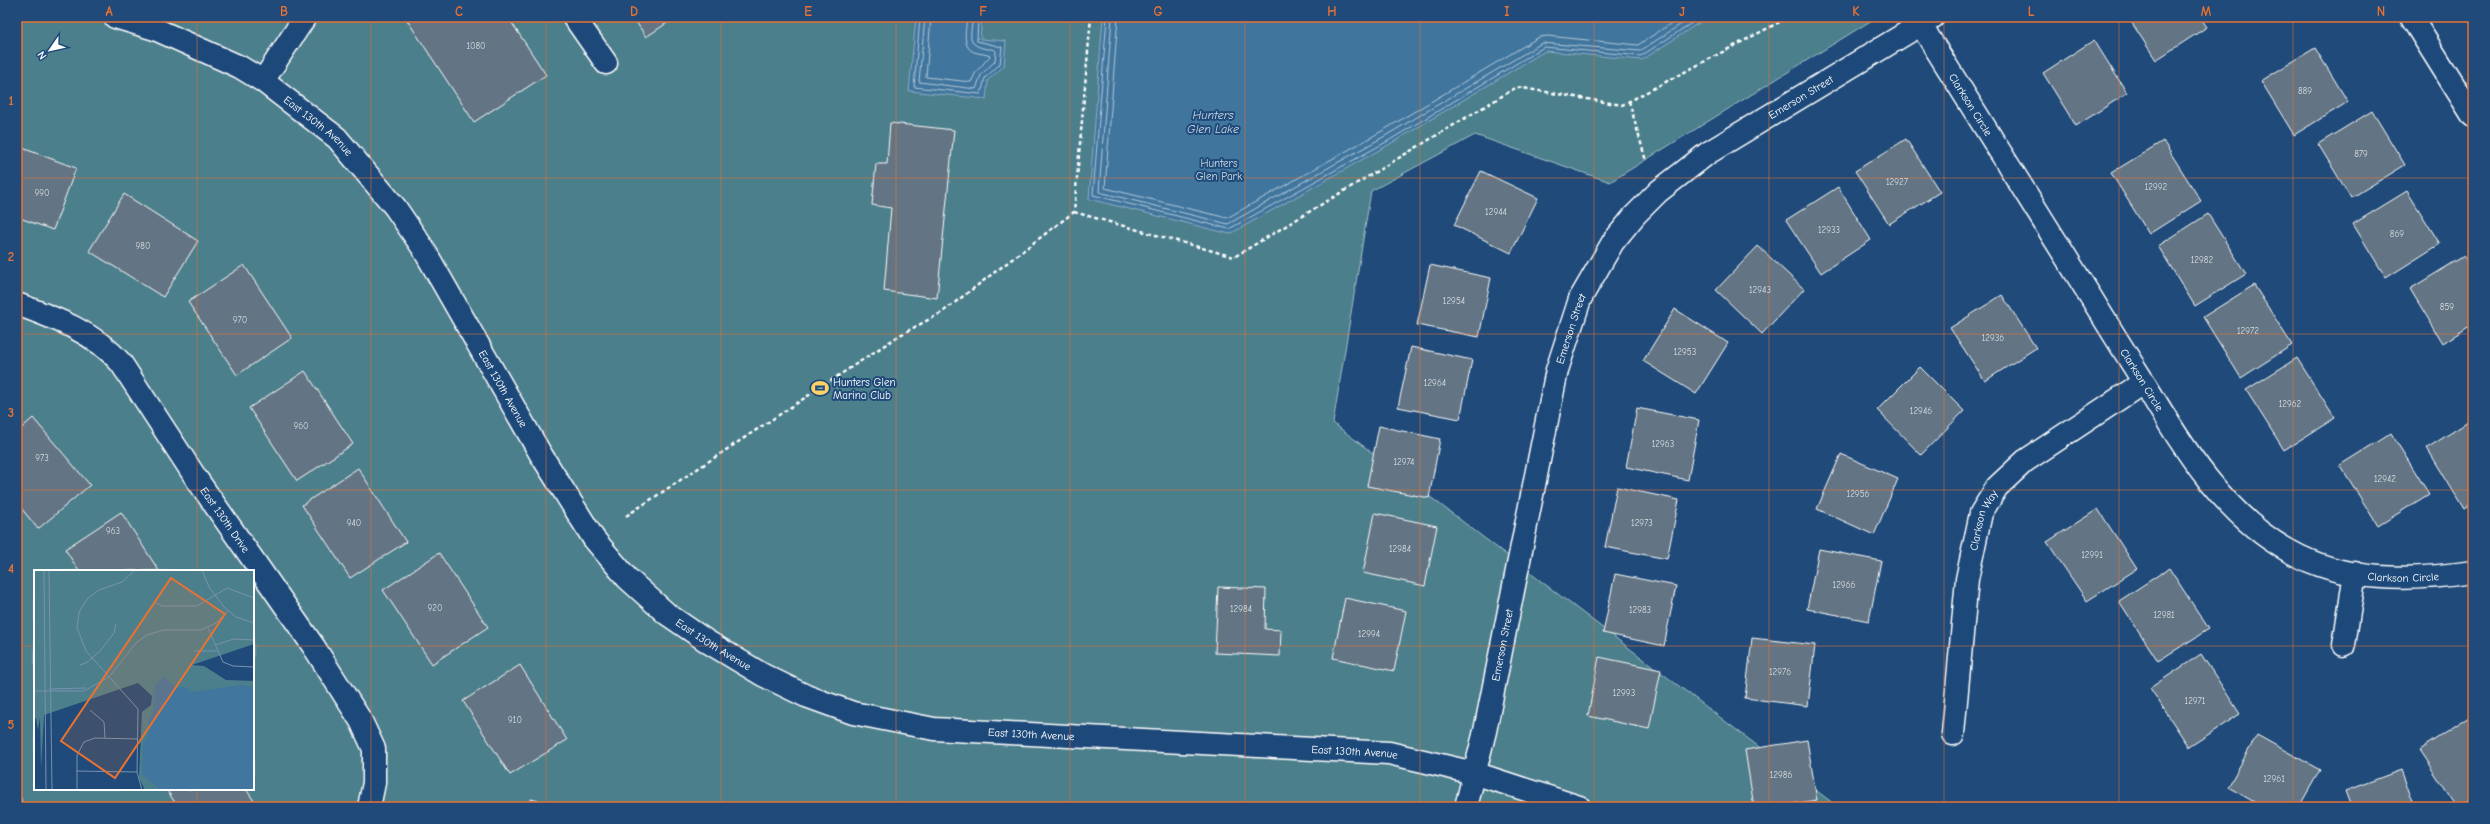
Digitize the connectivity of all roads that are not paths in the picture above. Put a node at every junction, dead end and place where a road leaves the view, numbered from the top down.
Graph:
1 (115, 17) edge
2 (306, 17) edge
3 (574, 17) edge
4 (2411, 17) edge
5 (1927, 21) edge
6 (606, 63) dead end
7 (262, 81) junction
8 (2473, 116) edge
9 (17, 304) edge
10 (2144, 382) junction
11 (2473, 572) edge
12 (2355, 573) junction
13 (2344, 644) dead end
14 (1953, 734) dead end
15 (1474, 773) junction
16 (369, 807) edge
17 (1466, 807) edge
18 (1579, 807) edge

1 - 7 street, East 130th Avenue
2 - 7 street
3 - 6 street
4 - 8 street
5 - 10 street, Clarkson Circle
5 - 15 street, Emerson Street
7 - 15 street, East 130th Avenue
9 - 16 street, East 130th Drive
10 - 12 street, Clarkson Circle
10 - 14 street, Clarkson Way
11 - 12 street, Clarkson Circle
12 - 13 street
15 - 17 street, Emerson Street
15 - 18 street, East 130th Avenue

